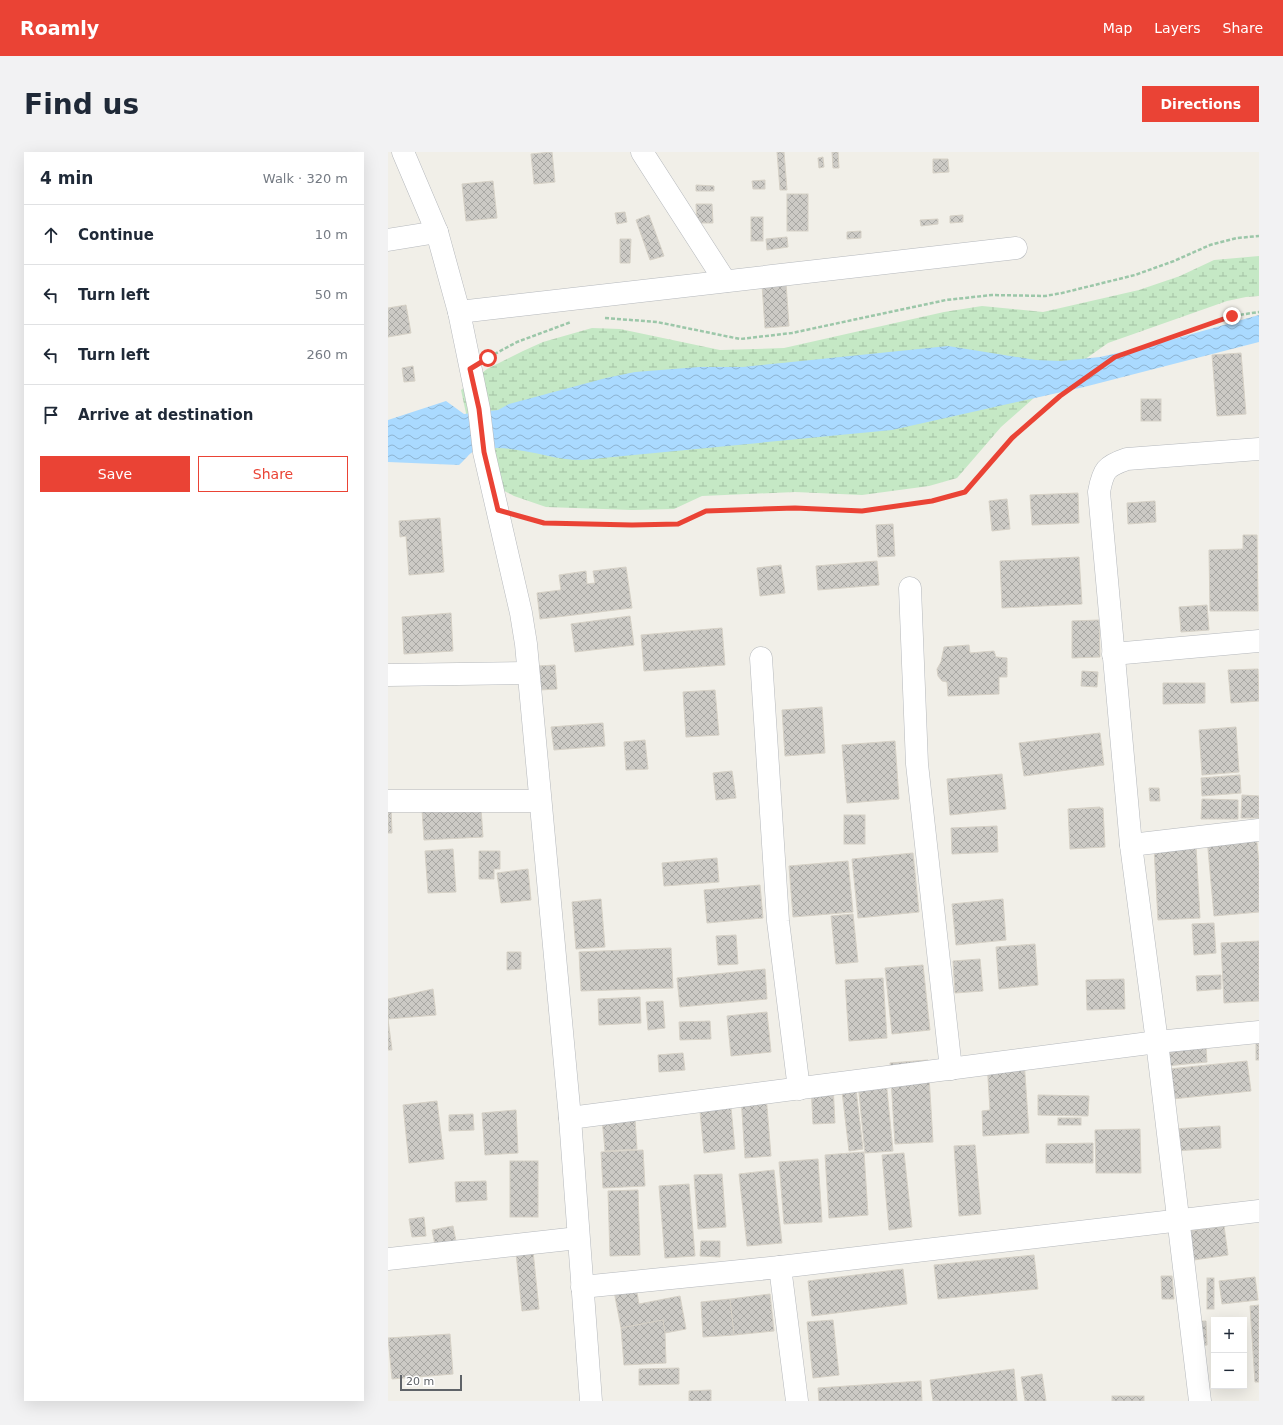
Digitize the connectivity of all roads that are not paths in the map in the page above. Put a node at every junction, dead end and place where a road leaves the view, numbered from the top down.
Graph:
1 (403, 152) edge
2 (642, 152) edge
3 (437, 232) junction
4 (388, 240) edge
5 (1016, 248) dead end
6 (725, 281) junction
7 (459, 312) junction
8 (1259, 448) edge
9 (910, 588) dead end
10 (1259, 641) edge
11 (1113, 654) junction
12 (761, 658) dead end
13 (528, 673) junction
14 (388, 675) edge
15 (388, 801) edge
16 (539, 801) junction
17 (1259, 830) edge
18 (1132, 845) junction
19 (1259, 1032) edge
20 (1157, 1042) junction
21 (951, 1069) junction
22 (799, 1089) junction
23 (570, 1118) junction
24 (1259, 1211) edge
25 (1178, 1221) junction
26 (578, 1238) junction
27 (388, 1259) edge
28 (780, 1267) junction
29 (582, 1287) junction
30 (591, 1401) edge
31 (797, 1401) edge
32 (1200, 1401) edge

1 - 3 street
2 - 6 street
3 - 4 street
3 - 7 street
5 - 6 street
6 - 7 street
7 - 13 street
8 - 11 street
9 - 21 street
10 - 11 street
11 - 18 street
12 - 22 street
13 - 14 street
13 - 16 street
15 - 16 street
16 - 23 street
17 - 18 street
18 - 20 street
19 - 20 street
20 - 21 street
20 - 25 street
21 - 22 street
22 - 23 street
23 - 26 street
24 - 25 street
25 - 28 street
25 - 32 street
26 - 27 street
26 - 29 street
28 - 29 street
28 - 31 street
29 - 30 street

